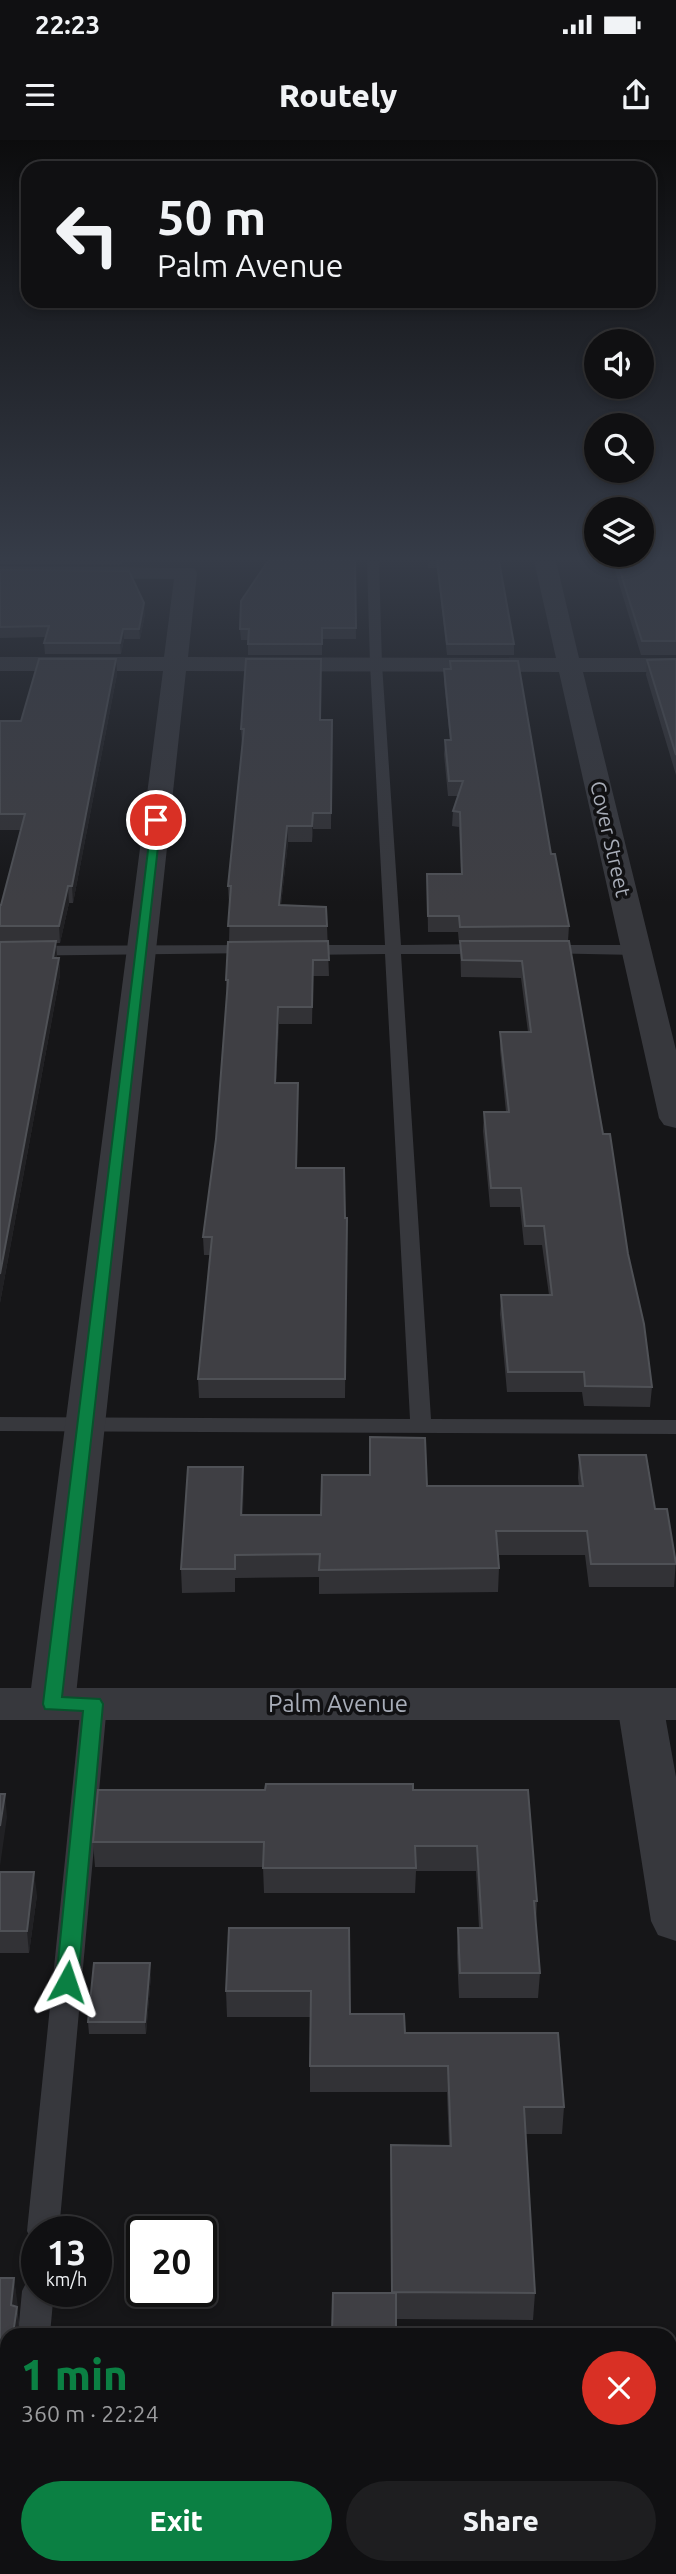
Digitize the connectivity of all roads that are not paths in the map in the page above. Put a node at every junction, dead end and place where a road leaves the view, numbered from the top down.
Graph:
1 (173, 675) edge
2 (377, 675) edge
3 (570, 675) edge
4 (393, 949) junction
5 (501, 950) edge
6 (528, 950) edge
7 (636, 950) junction
8 (0, 951) edge
9 (141, 951) junction
10 (676, 1118) edge
11 (85, 1423) junction
12 (0, 1424) edge
13 (421, 1426) junction
14 (676, 1427) edge
15 (0, 1704) edge
16 (73, 1704) junction
17 (658, 1704) edge
18 (676, 1921) edge
19 (44, 2216) edge
20 (37, 2307) edge
21 (35, 2328) edge

1 - 9 street
2 - 4 lane
3 - 7 street, Cover Street
4 - 5 lane
4 - 9 lane
4 - 13 lane
6 - 7 lane
7 - 10 street, Cover Street
8 - 9 lane
9 - 11 street
11 - 12 lane
11 - 13 lane
11 - 16 street
13 - 14 lane
15 - 16 street, Palm Avenue
16 - 17 street, Palm Avenue
16 - 19 lane
17 - 18 street
20 - 21 lane

